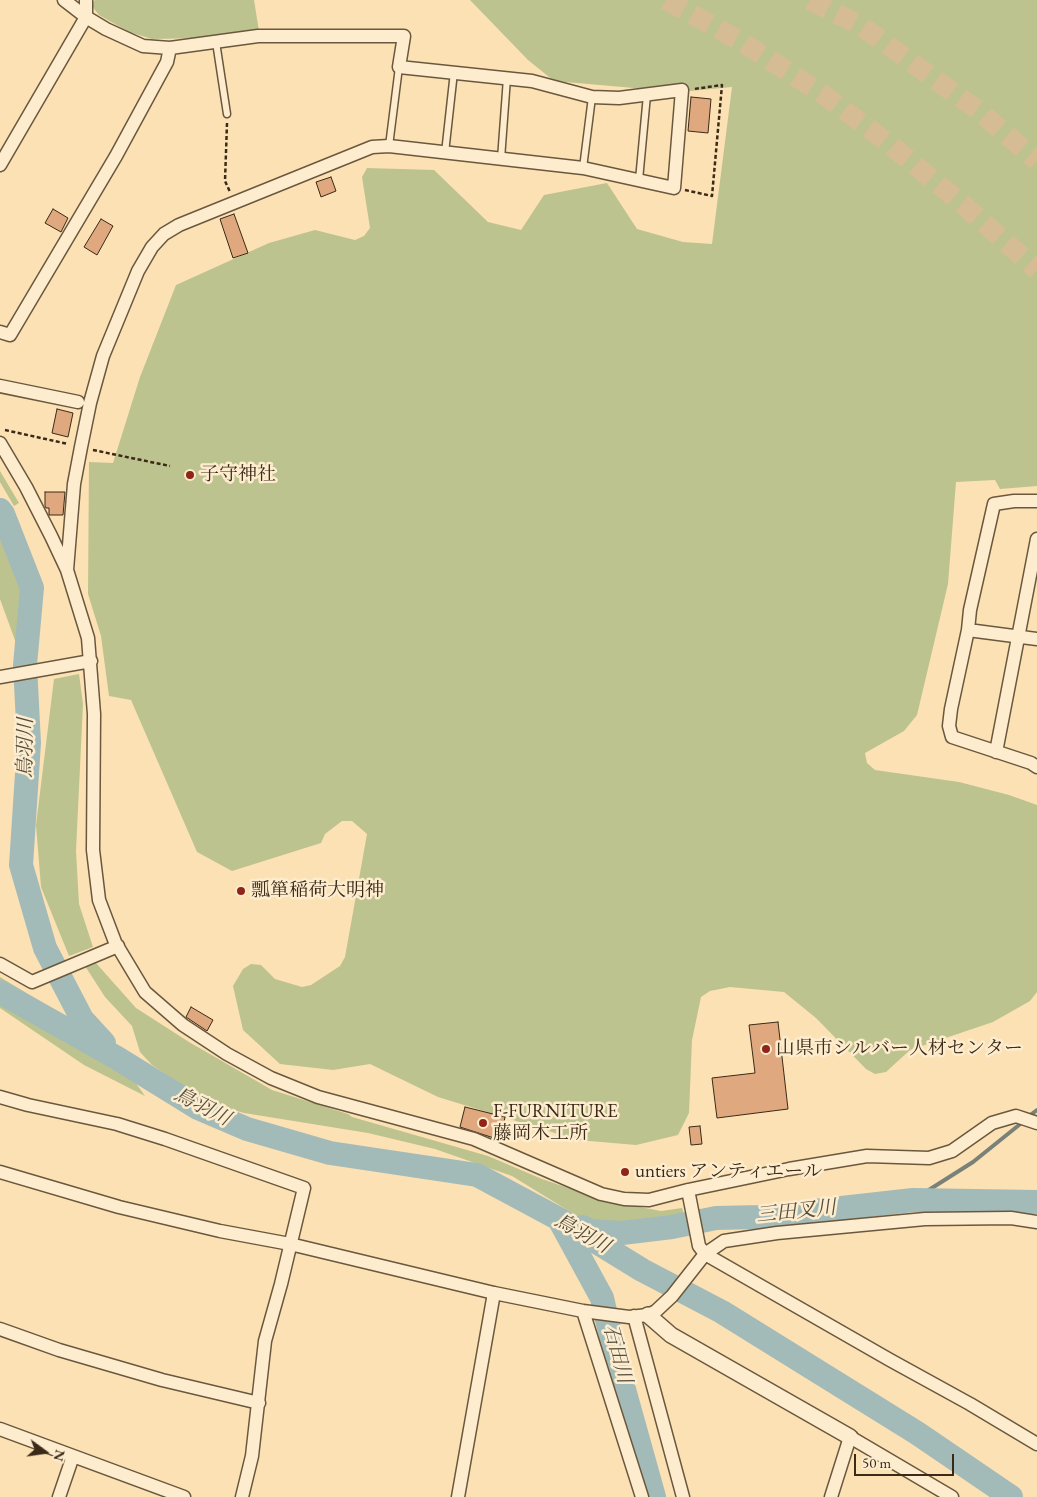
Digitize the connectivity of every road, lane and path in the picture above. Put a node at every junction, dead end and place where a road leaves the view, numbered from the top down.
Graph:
1 (64, 0) edge
2 (86, 0) edge
3 (86, 17) junction
4 (216, 42) junction
5 (170, 48) junction
6 (399, 67) junction
7 (454, 72) junction
8 (508, 78) junction
9 (682, 90) junction
10 (647, 95) junction
11 (592, 97) junction
12 (227, 114) joint
13 (388, 146) junction
14 (445, 153) junction
15 (501, 159) junction
16 (0, 165) edge
17 (583, 168) junction
18 (639, 180) junction
19 (674, 188) junction
20 (234, 202) junction
21 (0, 332) edge
22 (0, 386) edge
23 (78, 402) dead end
24 (0, 429) edge
25 (0, 443) edge
26 (81, 447) junction
27 (170, 466) dead end
28 (1037, 501) edge
29 (1037, 539) edge
30 (66, 570) junction
31 (968, 630) junction
32 (1019, 637) junction
33 (1037, 639) edge
34 (89, 661) junction
35 (0, 678) edge
36 (996, 752) junction
37 (1037, 767) edge
38 (118, 946) junction
39 (0, 964) edge
40 (0, 1097) edge
41 (1035, 1122) edge
42 (0, 1172) edge
43 (688, 1194) junction
44 (1037, 1222) edge
45 (290, 1244) junction
46 (702, 1250) junction
47 (494, 1293) junction
48 (586, 1311) junction
49 (642, 1315) junction
50 (0, 1328) edge
51 (259, 1403) junction
52 (0, 1429) edge
53 (850, 1437) junction
54 (1037, 1444) edge
55 (73, 1456) junction
56 (938, 1493) edge
57 (59, 1497) edge
58 (184, 1497) edge
59 (242, 1497) edge
60 (458, 1497) edge
61 (642, 1497) edge
62 (683, 1497) edge
63 (831, 1497) edge
64 (952, 1497) edge

1 - 3 street
2 - 3 street
3 - 5 street
3 - 16 street
4 - 5 street
4 - 6 street
4 - 12 lane
5 - 21 street
6 - 7 street
6 - 13 lane
7 - 8 street
7 - 14 lane
8 - 11 street
8 - 15 lane
9 - 10 street
9 - 19 street
9 - 19 path
10 - 11 street
10 - 18 lane
11 - 17 lane
12 - 20 path
13 - 14 street
13 - 20 street
14 - 15 street
15 - 17 street
17 - 18 street
18 - 19 street
20 - 26 street
22 - 23 street
24 - 26 path
25 - 30 street
26 - 27 path
26 - 30 street
28 - 31 street
29 - 32 street
30 - 34 street
31 - 32 street
31 - 36 street
32 - 33 street
32 - 36 street
34 - 35 street
34 - 38 street
36 - 37 street
38 - 39 street
38 - 43 street
40 - 45 street
41 - 43 street
42 - 45 street
43 - 46 street
44 - 46 street
45 - 47 street
45 - 51 street
46 - 49 street
46 - 54 street
47 - 48 street
47 - 60 street
48 - 49 street
48 - 61 street
49 - 53 street
49 - 62 street
50 - 51 street
51 - 59 street
52 - 55 street
53 - 56 street
53 - 63 street
55 - 57 street
55 - 58 street
56 - 64 street

